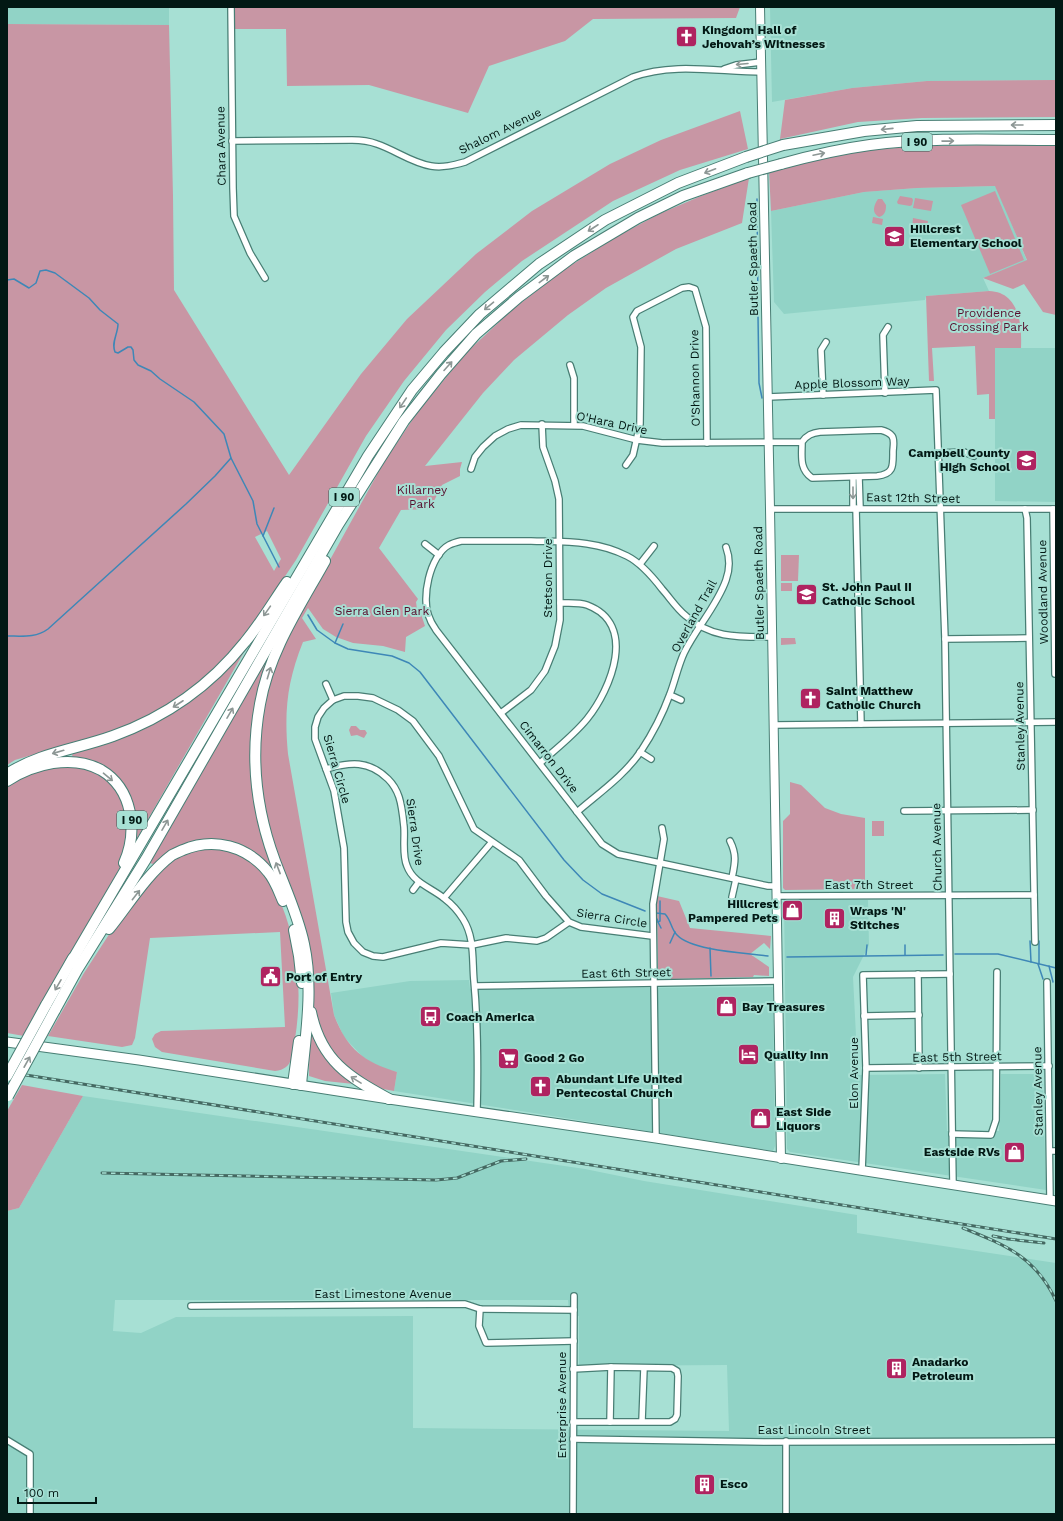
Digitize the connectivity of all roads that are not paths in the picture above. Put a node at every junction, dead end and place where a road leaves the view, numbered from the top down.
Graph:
1 (231, 7) edge
2 (760, 7) edge
3 (761, 62) junction
4 (724, 69) junction
5 (762, 72) junction
6 (1056, 125) edge
7 (1056, 140) edge
8 (232, 141) junction
9 (265, 278) dead end
10 (888, 327) dead end
11 (826, 342) dead end
12 (570, 365) dead end
13 (936, 390) joint
14 (885, 393) junction
15 (823, 395) junction
16 (768, 397) junction
17 (542, 424) junction
18 (574, 425) junction
19 (637, 440) junction
20 (802, 442) junction
21 (707, 443) junction
22 (769, 443) junction
23 (386, 449) junction
24 (939, 453) junction
25 (974, 456) dead end
26 (626, 465) dead end
27 (471, 470) dead end
28 (856, 477) junction
29 (856, 508) junction
30 (770, 509) junction
31 (1025, 509) junction
32 (1055, 509) edge
33 (941, 510) junction
34 (559, 542) junction
35 (425, 544) dead end
36 (654, 546) dead end
37 (726, 547) dead end
38 (439, 555) junction
39 (308, 558) junction
40 (640, 564) junction
41 (560, 603) junction
42 (1055, 610) edge
43 (699, 627) junction
44 (772, 637) junction
45 (1029, 638) junction
46 (945, 639) junction
47 (1055, 674) dead end
48 (326, 684) dead end
49 (670, 695) junction
50 (333, 700) junction
51 (681, 700) dead end
52 (501, 713) junction
53 (1031, 722) junction
54 (1056, 722) edge
55 (946, 723) junction
56 (774, 724) junction
57 (861, 724) junction
58 (640, 752) junction
59 (651, 759) dead end
60 (540, 763) junction
61 (326, 769) junction
62 (7, 774) edge
63 (7, 781) edge
64 (1033, 810) junction
65 (904, 811) dead end
66 (947, 811) junction
67 (577, 812) junction
68 (662, 828) dead end
69 (730, 840) dead end
70 (491, 843) junction
71 (659, 862) junction
72 (734, 879) junction
73 (419, 882) junction
74 (776, 886) junction
75 (413, 890) dead end
76 (1034, 895) junction
77 (777, 896) junction
78 (949, 896) junction
79 (732, 897) dead end
80 (444, 898) junction
81 (569, 922) junction
82 (652, 936) junction
83 (1035, 942) dead end
84 (472, 944) junction
85 (74, 967) junction
86 (997, 972) dead end
87 (918, 974) junction
88 (950, 974) junction
89 (778, 982) junction
90 (1047, 982) dead end
91 (653, 984) junction
92 (475, 986) junction
93 (309, 1000) junction
94 (51, 1008) junction
95 (919, 1015) junction
96 (864, 1016) junction
97 (7, 1042) edge
98 (1049, 1066) junction
99 (951, 1067) junction
100 (996, 1067) junction
101 (866, 1068) junction
102 (919, 1068) junction
103 (7, 1076) edge
104 (297, 1085) junction
105 (8, 1097) edge
106 (390, 1099) junction
107 (477, 1111) junction
108 (952, 1134) junction
109 (656, 1138) junction
110 (1053, 1151) edge
111 (781, 1158) junction
112 (862, 1171) junction
113 (953, 1185) junction
114 (1053, 1200) edge
115 (574, 1296) dead end
116 (191, 1306) dead end
117 (480, 1309) junction
118 (574, 1310) junction
119 (574, 1341) junction
120 (611, 1367) junction
121 (644, 1368) junction
122 (574, 1369) junction
123 (642, 1421) junction
124 (573, 1422) junction
125 (610, 1422) junction
126 (573, 1439) junction
127 (7, 1440) edge
128 (1056, 1441) edge
129 (786, 1442) junction
130 (30, 1514) edge
131 (572, 1514) edge
132 (786, 1514) edge

1 - 8 street, Chara Avenue
2 - 3 main road, Butler Spaeth Road
3 -> 4 street, Shalom Avenue
3 - 5 main road, Butler Spaeth Road
4 - 5 street, Shalom Avenue
4 - 8 street, Shalom Avenue
5 - 16 main road, Butler Spaeth Road
6 -> 39 highway, I 90, bridge
23 -> 7 highway, I 90, bridge
8 - 9 street, Chara Avenue
10 - 14 street
11 - 15 street
12 - 18 street
13 - 14 street, Apple Blossom Way
13 - 24 street, Church Avenue
14 - 15 street, Apple Blossom Way
15 - 16 street, Apple Blossom Way
16 - 22 main road, Butler Spaeth Road
17 - 18 street, O'Hara Drive
17 - 27 street, O'Hara Drive
17 - 34 street, Stetson Drive
18 - 19 street, O'Hara Drive
19 - 21 street, O'Hara Drive
19 - 21 street, O'Shannon Drive
19 - 26 street
20 - 22 street, O'Hara Drive
20 - 28 street
20 - 28 street
21 - 22 street, O'Hara Drive
22 - 30 main road, Butler Spaeth Road
85 -> 23 highway, I 90
93 -> 23 highway, I 90
24 - 25 street
24 - 33 street, Church Avenue
28 - 29 street
29 - 30 street, East 12th Street
29 - 33 street, East 12th Street
29 - 57 street
30 - 44 main road, Butler Spaeth Road
31 - 32 street, East 12th Street
31 - 33 street, East 12th Street
31 - 45 street, Stanley Avenue
32 - 42 street, Woodland Avenue
33 - 46 street, Church Avenue
34 - 38 street, Cimarron Drive
34 - 40 street, Cimarron Drive
34 - 41 street, Stetson Drive
35 - 38 street
36 - 40 street
37 - 43 street, Overland Trail
38 - 52 street, Cimarron Drive
39 -> 62 highway, I 90
39 - 85 highway, I 90
40 - 43 street, Cimarron Drive
41 - 52 street, Stetson Drive
41 - 60 street
42 - 47 street, Woodland Avenue
43 - 44 street
43 - 49 street, Overland Trail
44 - 56 main road, Butler Spaeth Road
45 - 46 street
45 - 53 street, Stanley Avenue
46 - 55 street, Church Avenue
48 - 50 street
49 - 51 street
49 - 58 street, Overland Trail
50 - 61 street, Sierra Circle
50 - 70 street, Sierra Circle
52 - 60 street, Cimarron Drive
53 - 54 street
53 - 55 street
53 - 64 street, Stanley Avenue
55 - 57 street
55 - 66 street, Church Avenue
56 - 57 street
56 - 74 main road, Butler Spaeth Road
58 - 59 street
58 - 67 street, Overland Trail
60 - 67 street, Cimarron Drive
61 - 73 street, Sierra Drive
61 - 84 street, Sierra Circle
63 -> 85 highway, I 90
64 - 66 street
64 - 76 street, Stanley Avenue
65 - 66 street
66 - 78 street, Church Avenue
67 - 71 street, Cimarron Drive
68 - 71 street
69 - 72 street
70 - 80 street
70 - 81 street, Sierra Circle
71 - 72 street, Cimarron Drive
71 - 82 street
72 - 74 street, Cimarron Drive
72 - 79 street
73 - 75 street, Sierra Drive
73 - 80 street, Sierra Drive
74 - 77 main road, Butler Spaeth Road
76 - 78 street, East 7th Street
76 - 83 street, Stanley Avenue
77 - 78 street, East 7th Street
77 - 89 main road, Butler Spaeth Road
78 - 88 street, Church Avenue
80 - 84 street, Sierra Drive
81 - 82 street, Sierra Circle
81 - 84 street, Sierra Circle
82 - 91 street
84 - 92 street, Sierra Drive
85 - 94 highway, I 90
85 -> 104 highway
86 - 100 street
87 - 88 street
87 - 95 street
87 - 96 street, Elon Avenue
88 - 99 street, Church Avenue
89 - 91 street, East 6th Street
89 - 111 main road, Butler Spaeth Road
90 - 98 street, Stanley Avenue
91 - 92 street, East 6th Street
91 - 109 street
92 - 107 street
93 - 104 highway, I 90
106 -> 93 highway, I 90
94 - 103 highway, I 90, bridge
105 -> 94 highway, I 90, bridge
95 - 96 street
95 - 102 street
96 - 101 street, Elon Avenue
97 - 104 main road
98 - 100 street, East 5th Street
98 - 110 street, Stanley Avenue
99 - 100 street, East 5th Street
99 - 102 street, East 5th Street
99 - 108 street, Church Avenue
100 - 108 street
101 - 102 street, East 5th Street
101 - 112 street, Elon Avenue
104 - 106 main road
106 - 107 main road
107 - 109 main road
108 - 113 street, Church Avenue
109 - 111 main road
110 - 114 street, Stanley Avenue
111 - 112 main road
112 - 113 main road
113 - 114 main road
115 - 118 street, Enterprise Avenue
116 - 117 street, East Limestone Avenue
117 - 118 street, East Limestone Avenue
117 - 119 street
118 - 119 street, Enterprise Avenue
119 - 122 street, Enterprise Avenue
120 - 121 street
120 - 122 street
120 - 125 street
121 - 123 street
121 - 123 street
122 - 124 street, Enterprise Avenue
123 - 125 street
124 - 125 street
124 - 126 street, Enterprise Avenue
126 - 129 street, East Lincoln Street
126 - 131 street, Enterprise Avenue
127 - 130 street
128 - 129 street, East Lincoln Street
129 - 132 street

